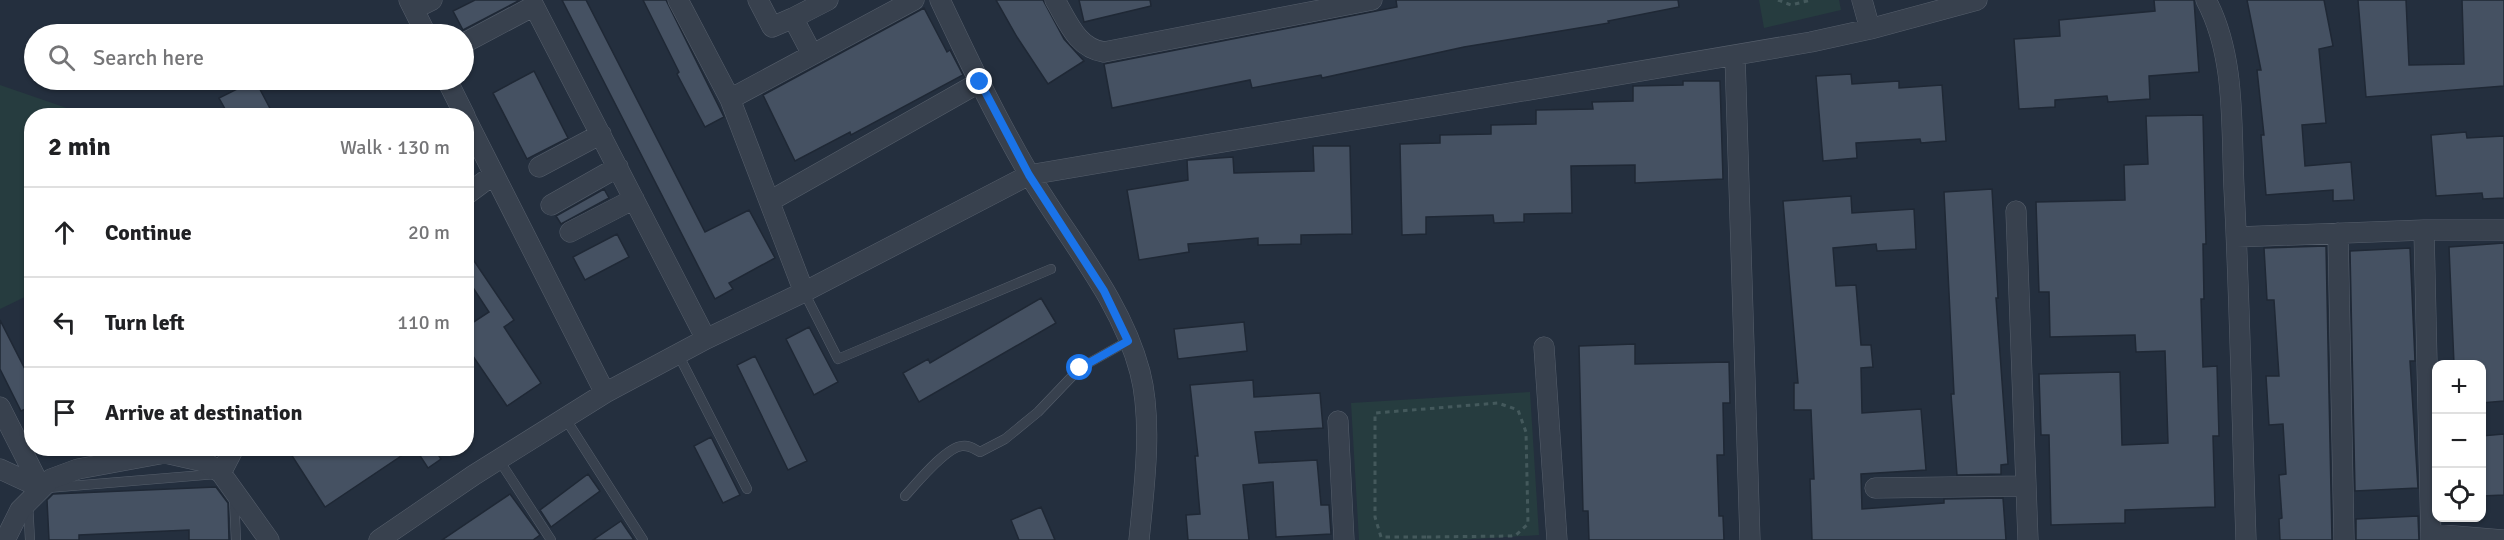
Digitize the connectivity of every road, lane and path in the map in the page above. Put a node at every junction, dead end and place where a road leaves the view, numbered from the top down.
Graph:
1 (432, 0) edge
2 (678, 0) edge
3 (758, 0) edge
4 (828, 0) edge
5 (914, 0) edge
6 (940, 0) edge
7 (1055, 0) edge
8 (1372, 0) edge
9 (1778, 0) edge
10 (1811, 0) edge
11 (1862, 0) edge
12 (1977, 0) edge
13 (2206, 0) edge
14 (411, 5) edge
15 (793, 18) junction
16 (421, 24) edge
17 (1870, 29) junction
18 (474, 38) edge
19 (812, 54) junction
20 (1735, 56) junction
21 (980, 82) junction
22 (452, 90) edge
23 (729, 99) junction
24 (461, 108) edge
25 (601, 134) junction
26 (474, 135) edge
27 (539, 166) dead end
28 (618, 167) junction
29 (493, 175) junction
30 (1029, 175) junction
31 (474, 189) edge
32 (634, 199) junction
33 (770, 201) junction
34 (551, 205) dead end
35 (2016, 211) dead end
36 (2424, 230) junction
37 (2504, 230) edge
38 (570, 232) dead end
39 (2337, 233) junction
40 (2237, 237) junction
41 (1051, 269) dead end
42 (804, 292) junction
43 (706, 339) junction
44 (1128, 341) junction
45 (1544, 347) dead end
46 (678, 354) junction
47 (605, 393) junction
48 (0, 407) edge
49 (565, 418) junction
50 (1338, 421) dead end
51 (149, 456) edge
52 (178, 456) edge
53 (230, 456) edge
54 (499, 460) junction
55 (0, 469) edge
56 (221, 473) junction
57 (2026, 486) junction
58 (1875, 488) dead end
59 (747, 489) dead end
60 (234, 490) junction
61 (34, 495) junction
62 (904, 496) dead end
63 (2431, 537) edge
64 (1426, 538) edge
65 (5, 540) edge
66 (30, 540) edge
67 (236, 540) edge
68 (269, 540) edge
69 (379, 540) edge
70 (551, 540) edge
71 (643, 540) edge
72 (1139, 540) edge
73 (1344, 540) edge
74 (1557, 540) edge
75 (1750, 540) edge
76 (2028, 540) edge
77 (2246, 540) edge
78 (2344, 540) edge
79 (2503, 540) edge

1 - 14 street
2 - 23 street
3 - 15 street
4 - 15 street
5 - 19 street
6 - 21 street
7 - 8 street
9 - 10 path
11 - 17 street
12 - 17 street
13 - 40 street
14 - 16 street
15 - 19 street
17 - 20 street
18 - 25 street
19 - 23 street
20 - 30 street
20 - 75 street
21 - 30 street
21 - 33 street
22 - 24 street
23 - 33 street
25 - 27 street
25 - 28 street
26 - 29 street
28 - 32 street
28 - 34 street
29 - 31 street
29 - 47 street
30 - 42 street
30 - 44 street
32 - 38 street
32 - 43 street
33 - 42 street
35 - 57 street
36 - 37 street
36 - 39 street
36 - 63 street
39 - 40 street
39 - 78 street
40 - 77 street
41 - 42 lane
42 - 43 street
43 - 46 street
44 - 62 lane
44 - 72 street
45 - 74 street
46 - 47 street
46 - 59 lane
47 - 49 street
48 - 61 street
49 - 54 street
49 - 71 lane
50 - 73 street
51 - 61 street
52 - 56 street
53 - 56 street
54 - 69 street
54 - 70 lane
55 - 61 street
56 - 60 street
57 - 58 street
57 - 76 street
60 - 67 lane
60 - 68 street
61 - 65 street
61 - 66 lane
63 - 79 street
64 - 64 path

